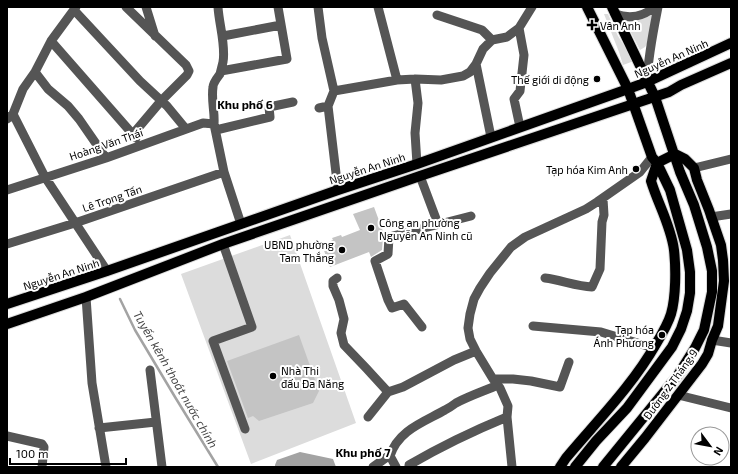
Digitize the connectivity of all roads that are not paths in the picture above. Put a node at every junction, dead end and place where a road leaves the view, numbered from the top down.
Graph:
1 (126, 7) edge
2 (146, 7) edge
3 (218, 7) edge
4 (278, 7) edge
5 (318, 7) edge
6 (378, 7) edge
7 (532, 7) edge
8 (587, 7) edge
9 (654, 7) edge
10 (658, 7) edge
11 (75, 8) edge
12 (614, 11) edge
13 (437, 15) dead end
14 (281, 25) junction
15 (519, 28) junction
16 (223, 36) junction
17 (156, 37) junction
18 (492, 40) junction
19 (50, 41) junction
20 (731, 43) edge
21 (731, 63) edge
22 (476, 64) junction
23 (221, 71) junction
24 (35, 72) junction
25 (415, 79) junction
26 (397, 80) junction
27 (647, 82) junction
28 (628, 89) junction
29 (334, 91) junction
30 (655, 97) junction
31 (161, 101) junction
32 (294, 102) dead end
33 (634, 104) junction
34 (9, 117) edge
35 (215, 127) junction
36 (520, 128) junction
37 (186, 129) junction
38 (133, 134) junction
39 (491, 137) junction
40 (142, 145) junction
41 (675, 154) junction
42 (106, 158) junction
43 (731, 159) edge
44 (655, 160) junction
45 (417, 164) junction
46 (694, 168) junction
47 (224, 172) junction
48 (420, 176) junction
49 (45, 177) junction
50 (7, 190) edge
51 (338, 190) junction
52 (602, 199) junction
53 (731, 214) edge
54 (471, 216) dead end
55 (711, 217) junction
56 (75, 223) junction
57 (241, 224) junction
58 (438, 224) junction
59 (219, 232) junction
60 (7, 244) edge
61 (224, 244) junction
62 (727, 266) edge
63 (107, 271) junction
64 (337, 278) dead end
65 (545, 278) dead end
66 (86, 298) junction
67 (7, 304) edge
68 (7, 324) edge
69 (533, 326) dead end
70 (422, 327) dead end
71 (712, 340) junction
72 (731, 343) edge
73 (654, 348) junction
74 (476, 351) junction
75 (569, 362) dead end
76 (150, 370) dead end
77 (495, 382) junction
78 (388, 392) junction
79 (678, 395) junction
80 (731, 408) edge
81 (368, 417) dead end
82 (507, 417) junction
83 (156, 422) junction
84 (99, 428) junction
85 (245, 429) dead end
86 (7, 436) edge
87 (390, 456) junction
88 (42, 467) edge
89 (106, 467) edge
90 (162, 467) edge
91 (373, 467) edge
92 (396, 467) edge
93 (409, 467) edge
94 (512, 467) edge
95 (560, 467) edge
96 (576, 467) edge
97 (602, 467) edge
98 (621, 467) edge

1 - 17 street
2 - 17 street
3 - 16 street
4 - 14 street
5 - 29 street
6 - 26 street
7 - 15 street
8 - 28 main road, Đường 2 Tháng 9
9 - 12 street
10 - 27 street
11 - 19 street
11 - 31 street
12 - 27 main road, Đường 2 Tháng 9
13 - 18 street
14 - 16 street
14 - 23 street
15 - 18 street
15 - 36 street
16 - 23 street
17 - 31 street
18 - 22 street
19 - 24 street
19 - 38 street
20 - 27 main road, Nguyễn An Ninh
21 - 30 main road
22 - 25 street
22 - 39 street
23 - 35 street
24 - 34 street
24 - 42 street
25 - 26 street
25 - 45 street
26 - 29 street
27 - 28 main road, Nguyễn An Ninh
27 - 30 main road, Đường 2 Tháng 9
28 - 33 main road, Đường 2 Tháng 9
28 - 36 main road, Nguyễn An Ninh
29 - 51 street
30 - 33 main road
30 - 41 main road, Đường 2 Tháng 9
31 - 37 street
31 - 38 street
32 - 35 street, Hoàng Văn Thái
33 - 44 main road, Đường 2 Tháng 9
33 - 48 main road
34 - 49 street
35 - 37 street, Hoàng Văn Thái
35 - 47 street
36 - 39 main road, Nguyễn An Ninh
37 - 40 street, Hoàng Văn Thái
38 - 40 street
39 - 45 main road, Nguyễn An Ninh
40 - 42 street, Hoàng Văn Thái
41 - 44 main road
41 - 46 main road
41 - 97 main road, Đường 2 Tháng 9
42 - 49 street, Hoàng Văn Thái
43 - 46 street
44 - 52 street
44 - 73 main road
44 - 96 main road, Đường 2 Tháng 9
45 - 51 main road, Nguyễn An Ninh
46 - 55 main road, Đường 2 Tháng 9
47 - 56 street, Lê Trọng Tấn
47 - 57 street
48 - 58 street
48 - 61 main road
49 - 50 street, Hoàng Văn Thái
49 - 56 street
51 - 57 main road, Nguyễn An Ninh
52 - 65 street
52 - 74 street
53 - 55 street
54 - 58 street
55 - 62 main road, Đường 2 Tháng 9
56 - 60 street, Lê Trọng Tấn
56 - 63 street
57 - 59 main road, Nguyễn An Ninh
58 - 70 street
59 - 61 main road
59 - 63 main road, Nguyễn An Ninh
61 - 66 main road
61 - 85 street
62 - 71 main road, Đường 2 Tháng 9
63 - 67 main road, Nguyễn An Ninh
64 - 78 street
66 - 68 main road
66 - 84 street
69 - 73 street
71 - 72 street
71 - 79 main road, Đường 2 Tháng 9
73 - 95 main road
74 - 77 street
74 - 78 street
75 - 77 street
76 - 83 street
77 - 82 street
77 - 87 street
78 - 81 street
79 - 80 street
79 - 98 main road, Đường 2 Tháng 9
82 - 93 street
82 - 94 street
83 - 84 street
83 - 90 street
84 - 89 street
86 - 88 street
87 - 91 street
87 - 92 street

